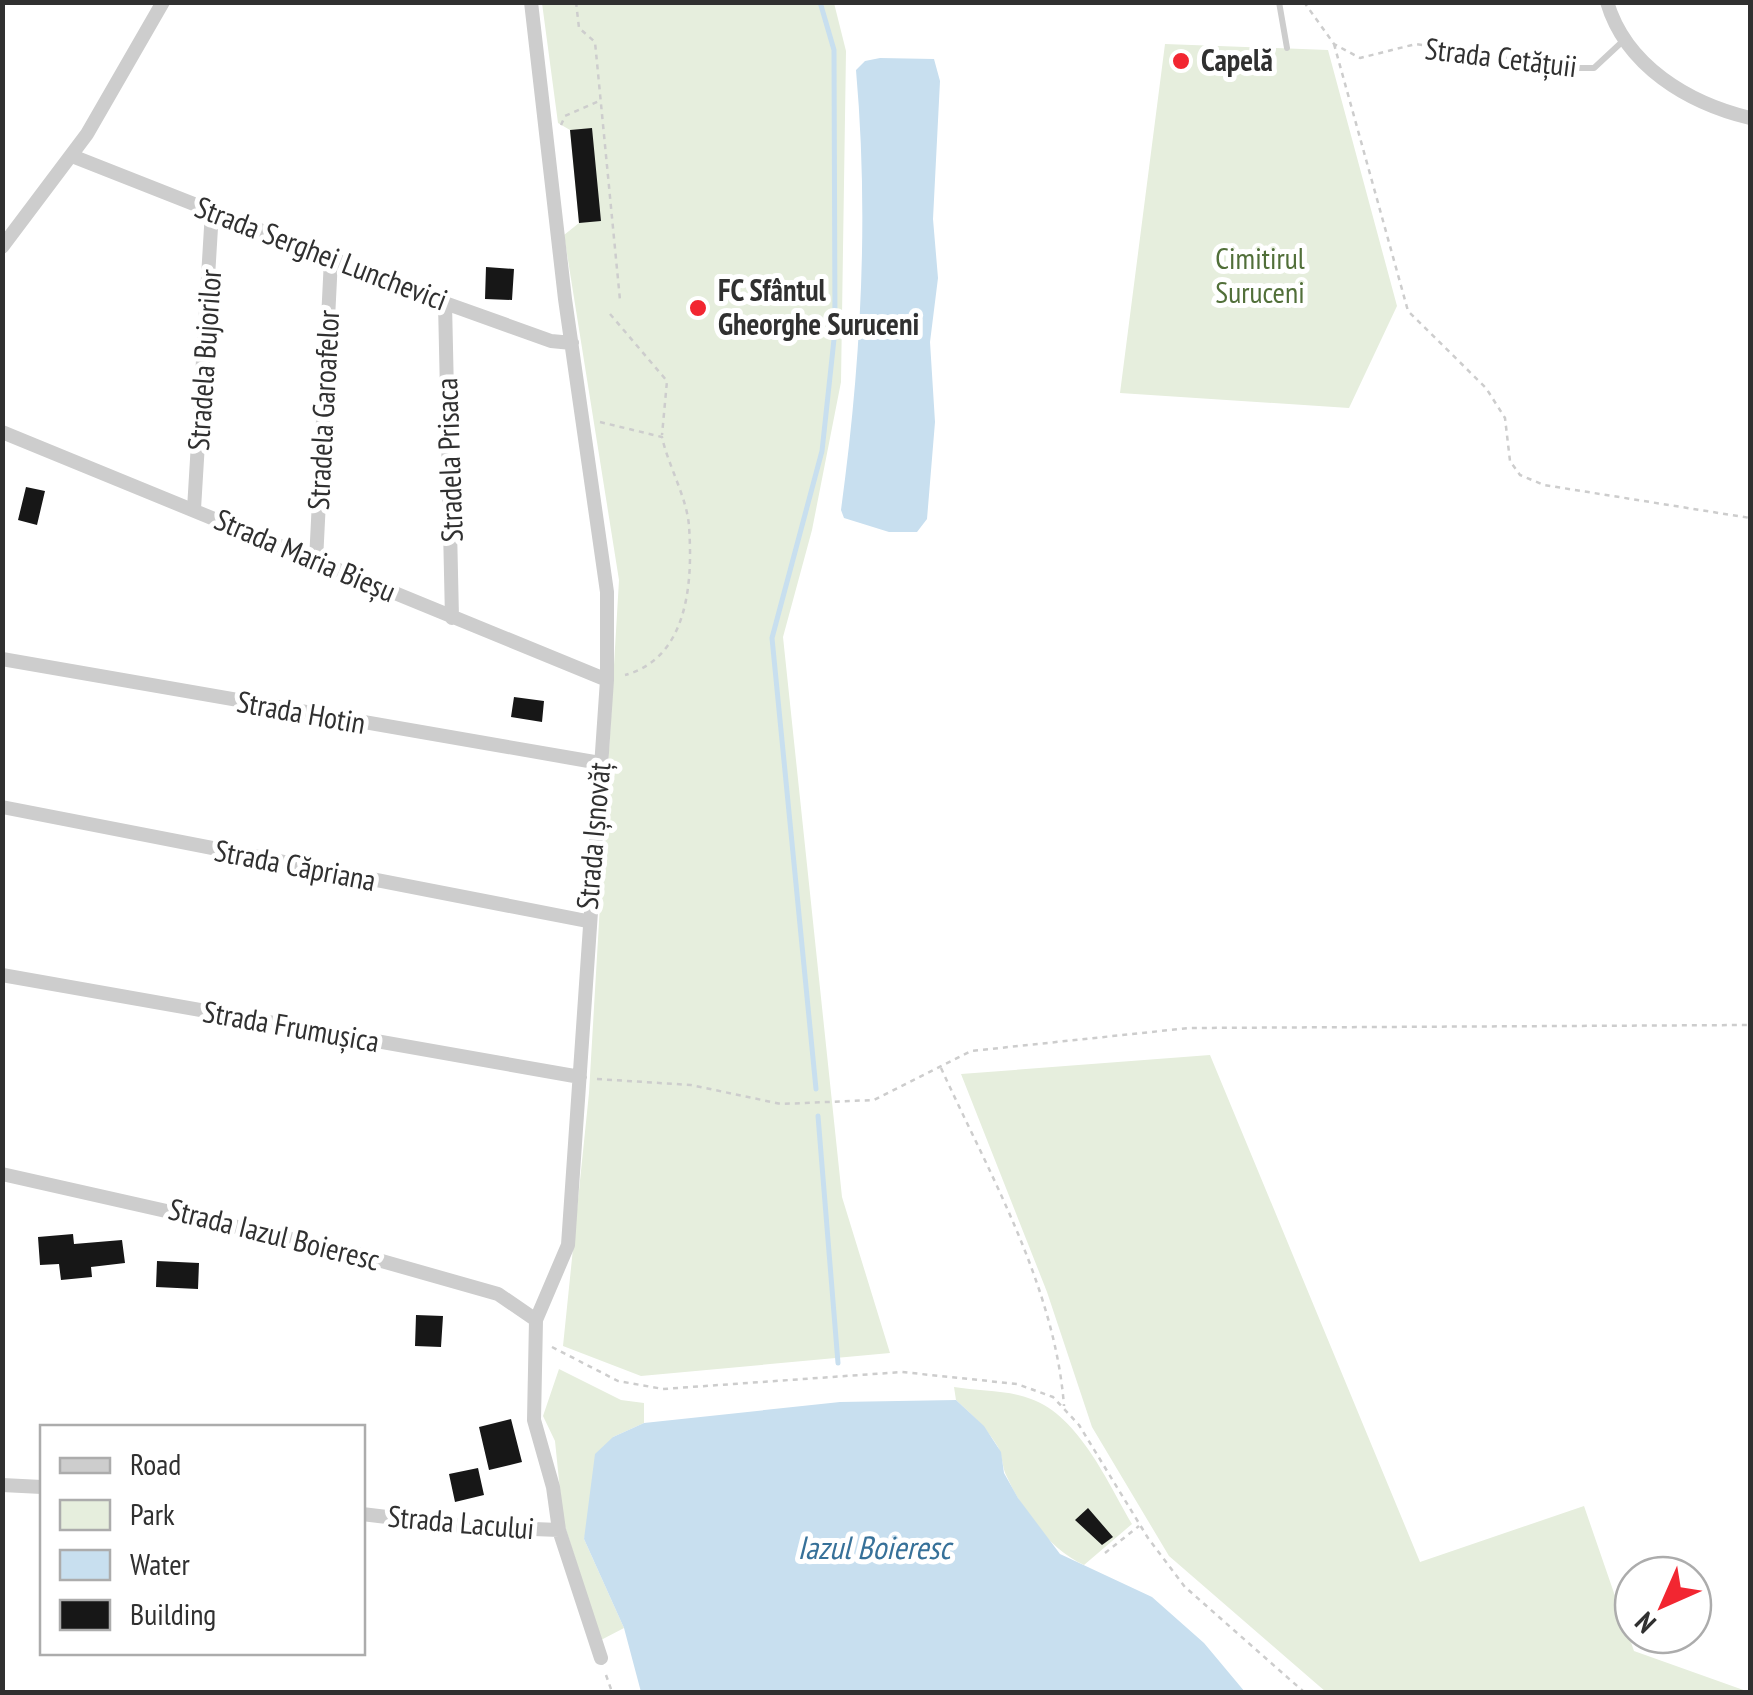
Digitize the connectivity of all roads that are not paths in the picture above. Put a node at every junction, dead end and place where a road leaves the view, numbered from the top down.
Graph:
1 (163, 2) edge
2 (531, 2) edge
3 (1278, 2) edge
4 (1607, 2) edge
5 (1623, 42) junction
6 (1287, 48) dead end
7 (1572, 68) road end
8 (1750, 118) edge
9 (72, 156) junction
10 (212, 211) junction
11 (2, 247) edge
12 (331, 259) junction
13 (445, 303) junction
14 (572, 343) junction
15 (2, 432) edge
16 (194, 509) junction
17 (316, 562) junction
18 (452, 618) junction
19 (2, 659) edge
20 (607, 680) junction
21 (600, 763) junction
22 (2, 807) edge
23 (588, 921) junction
24 (2, 975) edge
25 (580, 1078) junction
26 (2, 1174) edge
27 (536, 1320) junction
28 (2, 1485) edge
29 (40, 1487) edge
30 (365, 1514) edge
31 (559, 1530) junction
32 (601, 1658) road end

1 - 9 street
2 - 14 street, Strada Ișnovăț
3 - 6 lane
4 - 5 street
5 - 7 lane, Strada Cetățuii
5 - 8 street
9 - 10 street, Strada Serghei Lunchevici
9 - 11 street
10 - 12 street, Strada Serghei Lunchevici
10 - 16 street, Stradela Bujorilor
12 - 13 street, Strada Serghei Lunchevici
12 - 17 street, Stradela Garoafelor
13 - 14 street, Strada Serghei Lunchevici
13 - 18 street, Stradela Prisaca
14 - 20 street, Strada Ișnovăț
15 - 16 street, Strada Maria Bieșu
16 - 17 street, Strada Maria Bieșu
17 - 18 street, Strada Maria Bieșu
18 - 20 street, Strada Maria Bieșu
19 - 21 street, Strada Hotin
20 - 21 street, Strada Ișnovăț
21 - 23 street, Strada Ișnovăț
22 - 23 street, Strada Căpriana
23 - 25 street, Strada Ișnovăț
24 - 25 street, Strada Frumușica
25 - 27 street, Strada Ișnovăț
26 - 27 street, Strada Iazul Boieresc
27 - 31 street, Strada Ișnovăț
28 - 29 street
30 - 31 street, Strada Lacului
31 - 32 street, Strada Ișnovăț

